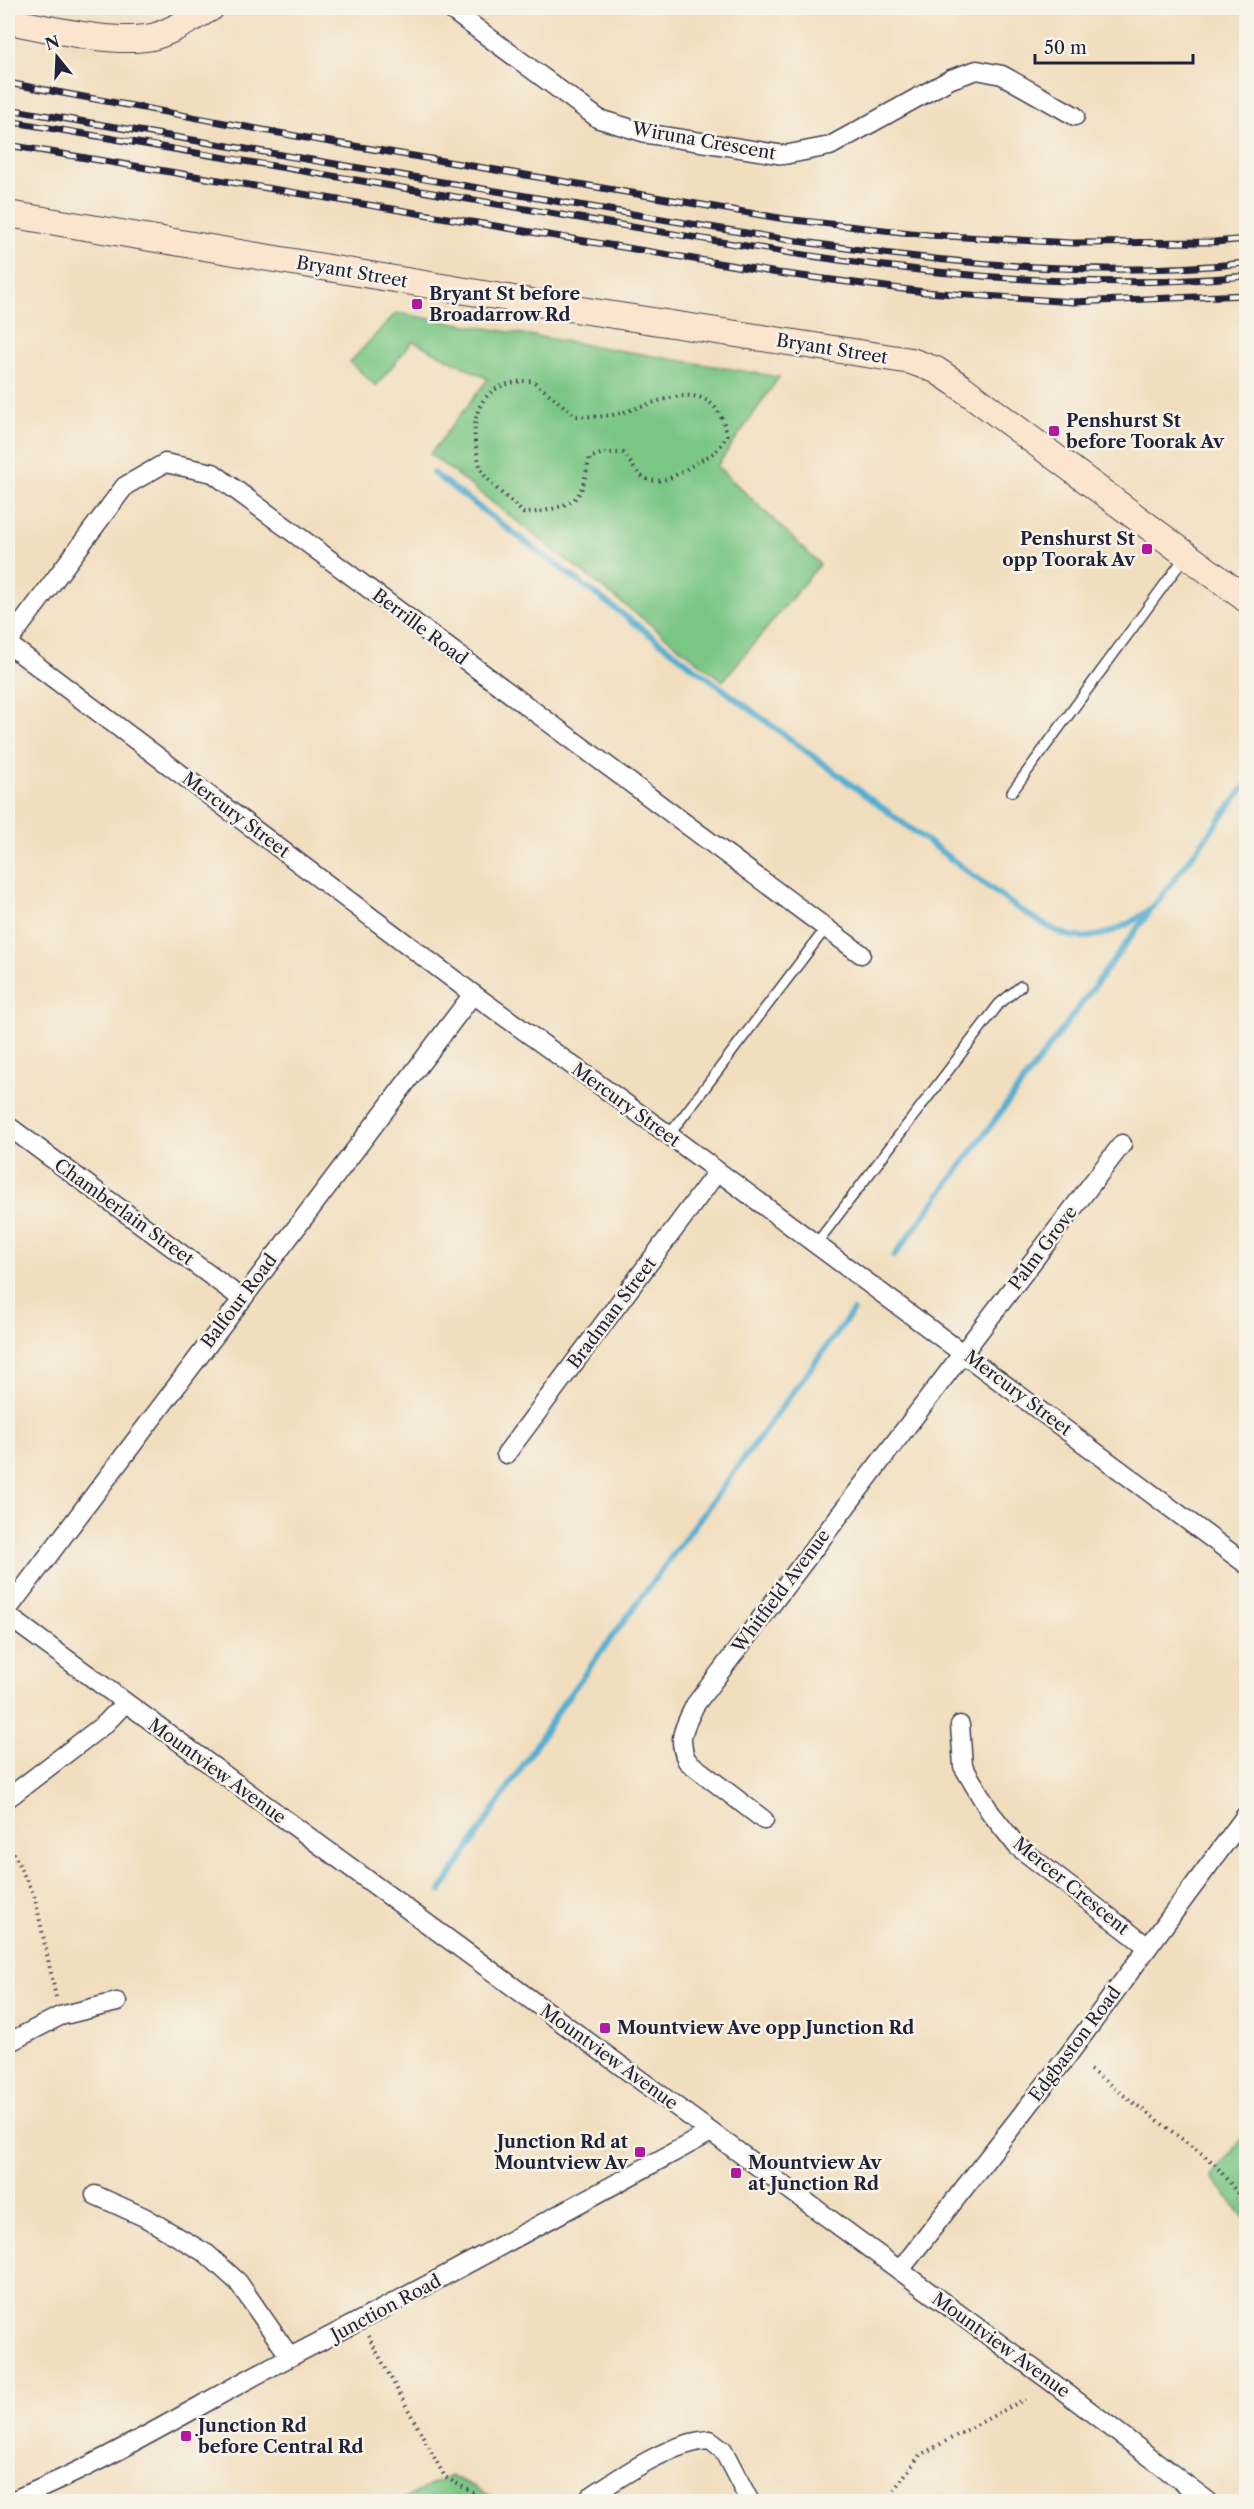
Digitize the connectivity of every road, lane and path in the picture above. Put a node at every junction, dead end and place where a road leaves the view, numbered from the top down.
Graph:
1 (448, 8) edge
2 (200, 13) edge
3 (8, 21) edge
4 (1075, 116) dead end
5 (8, 214) edge
6 (523, 513) joint
7 (1187, 555) junction
8 (1245, 594) edge
9 (8, 643) edge
10 (1012, 792) dead end
11 (826, 928) junction
12 (861, 954) dead end
13 (1021, 986) dead end
14 (473, 993) junction
15 (8, 1126) edge
16 (669, 1135) junction
17 (1122, 1144) dead end
18 (717, 1172) junction
19 (816, 1244) junction
20 (242, 1298) junction
21 (963, 1352) junction
22 (506, 1454) dead end
23 (1246, 1564) edge
24 (8, 1609) edge
25 (8, 1616) edge
26 (125, 1704) junction
27 (960, 1725) dead end
28 (8, 1798) edge
29 (1246, 1815) edge
30 (764, 1820) dead end
31 (8, 1842) edge
32 (1148, 1947) junction
33 (117, 2002) dead end
34 (60, 2016) junction
35 (8, 2043) edge
36 (1090, 2070) dead end
37 (711, 2132) junction
38 (95, 2194) dead end
39 (1246, 2204) edge
40 (900, 2270) junction
41 (361, 2322) junction
42 (290, 2357) junction
43 (1025, 2399) dead end
44 (58, 2482) junction
45 (14, 2497) edge
46 (590, 2497) dead end
47 (54, 2502) edge
48 (489, 2502) edge
49 (750, 2502) edge
50 (892, 2502) edge
51 (1209, 2502) edge

1 - 4 street, Wiruna Crescent
2 - 3 street
5 - 7 street, Bryant Street
6 - 6 path
7 - 8 street, Bryant Street
7 - 10 lane
9 - 11 street, Berrille Road
9 - 14 street, Mercury Street
11 - 12 street, Berrille Road
11 - 16 lane
13 - 19 lane
14 - 16 street, Mercury Street
14 - 20 street, Balfour Road
15 - 20 street, Chamberlain Street
16 - 18 street, Mercury Street
17 - 21 street, Palm Grove
18 - 19 street, Mercury Street
18 - 22 street, Bradman Street
19 - 21 street, Mercury Street
20 - 24 street, Balfour Road
21 - 23 street, Mercury Street
21 - 30 street, Whitfield Avenue
25 - 26 street, Mountview Avenue
26 - 28 street
26 - 37 street, Mountview Avenue
27 - 32 street, Mercer Crescent
29 - 32 street, Edgbaston Road
31 - 34 path
32 - 40 street, Edgbaston Road
33 - 34 street
34 - 35 street
36 - 39 path
37 - 40 street, Mountview Avenue
37 - 41 street, Junction Road
38 - 42 street
40 - 51 street, Mountview Avenue
41 - 42 street, Junction Road
41 - 48 path
42 - 44 street, Junction Road
43 - 50 path
44 - 45 street, Junction Road
44 - 47 street
46 - 49 street

